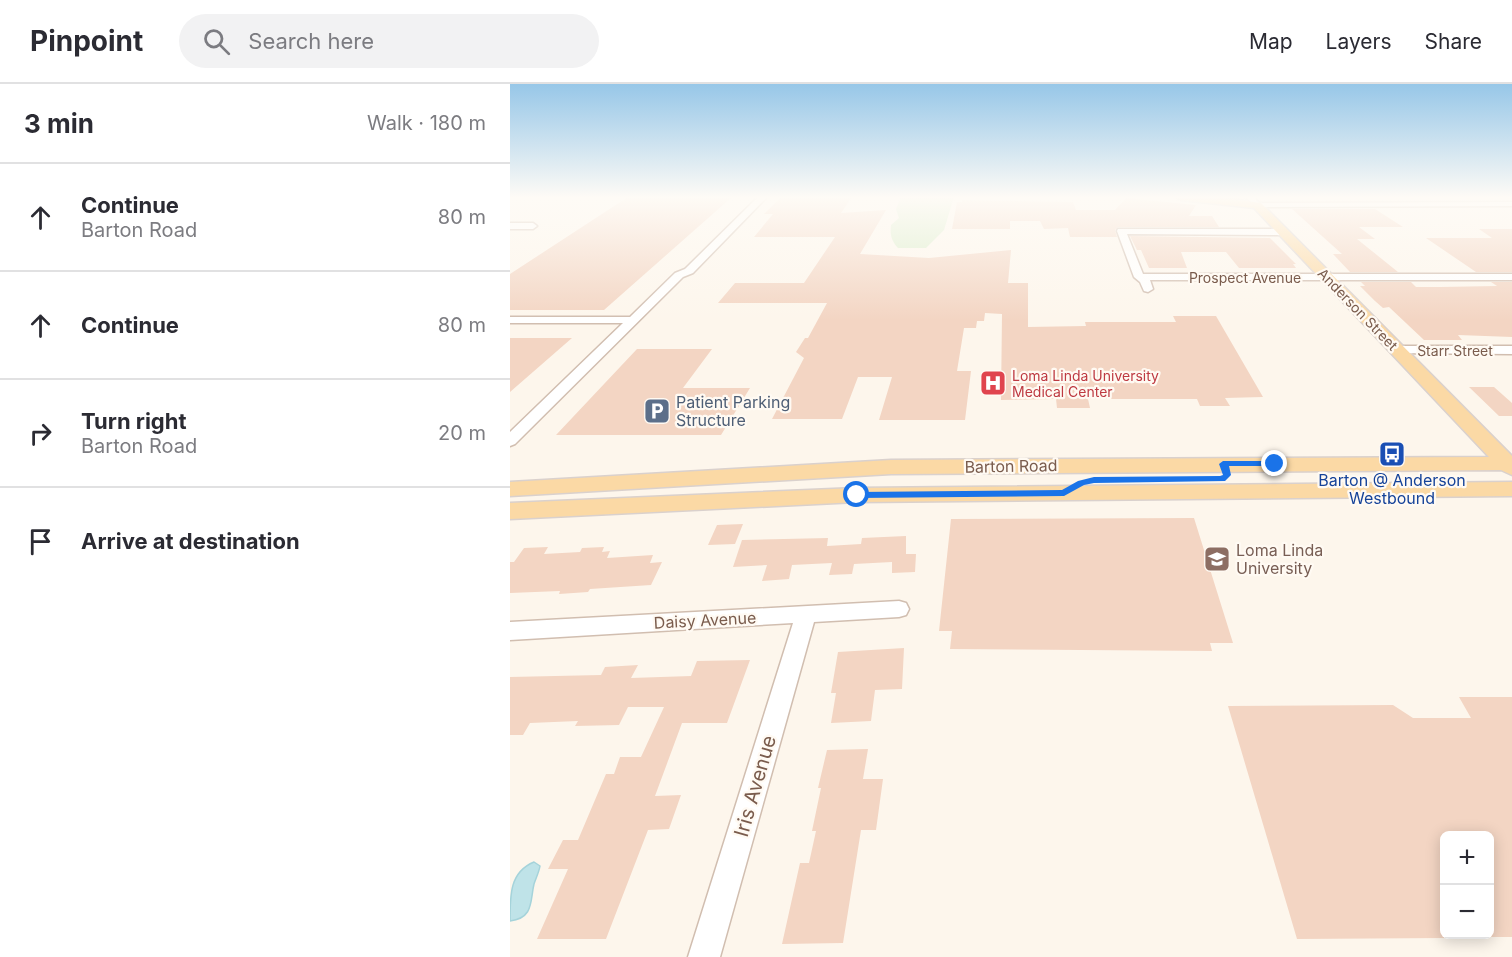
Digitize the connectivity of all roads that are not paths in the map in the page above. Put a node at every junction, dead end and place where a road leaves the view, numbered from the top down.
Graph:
1 (708, 238) edge
2 (723, 238) edge
3 (1124, 238) edge
4 (1288, 238) edge
5 (696, 249) dead end
6 (1139, 277) junction
7 (1327, 277) junction
8 (1512, 277) edge
9 (1148, 290) dead end
10 (510, 320) edge
11 (634, 320) junction
12 (1398, 350) junction
13 (1512, 350) edge
14 (510, 441) edge
15 (1223, 464) junction
16 (1511, 465) edge
17 (510, 489) edge
18 (1512, 489) edge
19 (1064, 493) junction
20 (510, 511) edge
21 (899, 609) dead end
22 (806, 614) junction
23 (510, 631) edge
24 (704, 957) edge

1 - 5 street
2 - 11 street
3 - 6 street
4 - 7 main road, Anderson Street
6 - 7 street, Prospect Avenue
6 - 9 street
7 - 8 street, Prospect Avenue
7 - 12 main road, Anderson Street
10 - 11 street
11 - 14 street
12 - 13 street, Starr Street
12 - 16 main road, Anderson Street
15 - 16 main road, Barton Road
15 - 17 main road, Barton Road
15 - 19 main road
18 - 19 main road, Barton Road
19 - 20 main road, Barton Road
21 - 22 street, Daisy Avenue
22 - 23 street, Daisy Avenue
22 - 24 street, Iris Avenue

